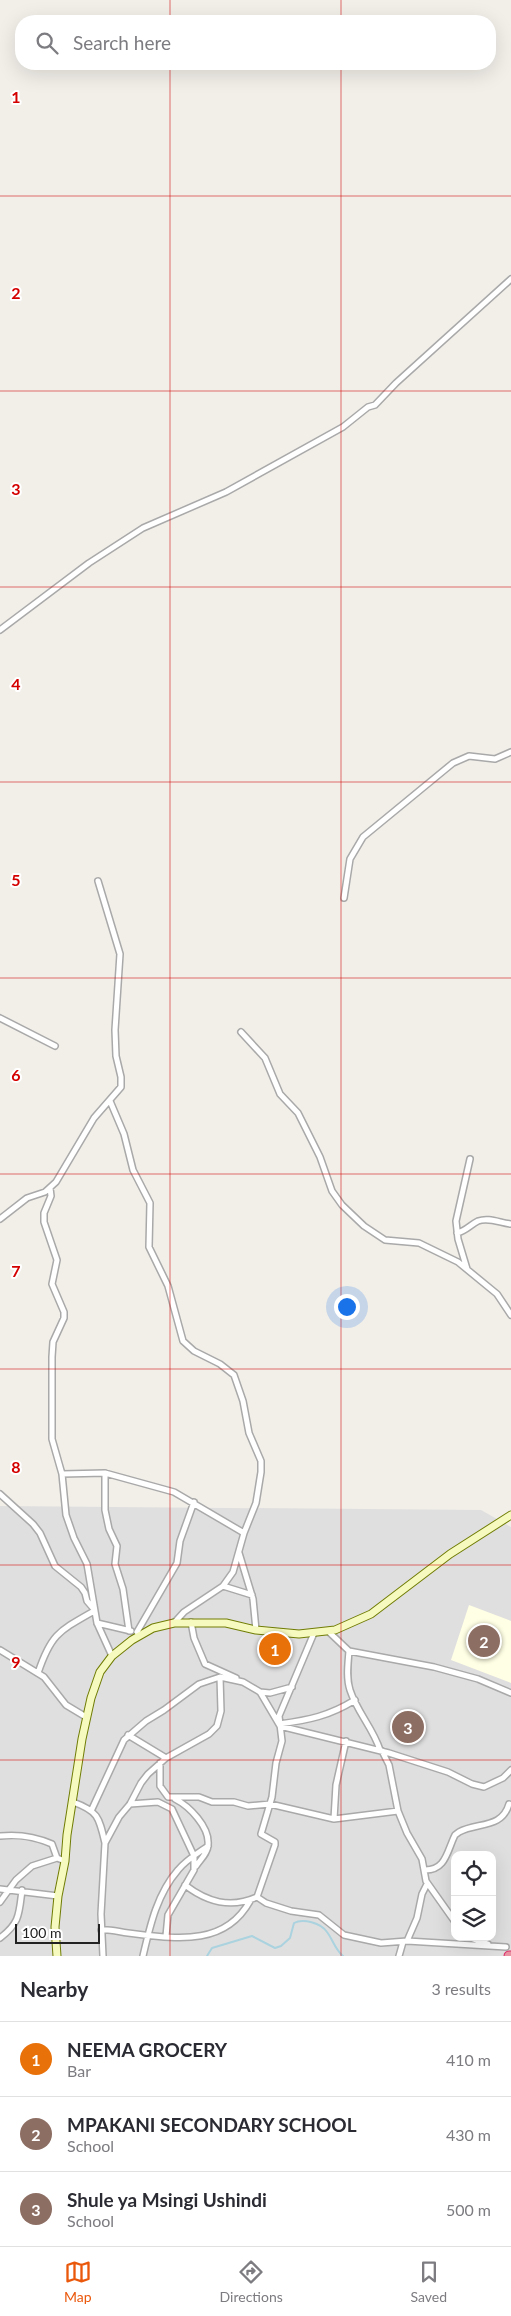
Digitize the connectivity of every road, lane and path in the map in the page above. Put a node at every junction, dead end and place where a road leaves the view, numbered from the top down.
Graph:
1 (511, 279) edge
2 (0, 630) edge
3 (511, 752) edge
4 (98, 881) dead end
5 (344, 898) dead end
6 (0, 1018) edge
7 (241, 1032) dead end
8 (55, 1046) dead end
9 (110, 1101) junction
10 (470, 1159) dead end
11 (50, 1188) junction
12 (0, 1219) edge
13 (511, 1224) edge
14 (457, 1233) junction
15 (468, 1270) junction
16 (511, 1315) edge
17 (105, 1473) junction
18 (62, 1474) junction
19 (0, 1494) edge
20 (194, 1502) junction
21 (511, 1515) edge
22 (244, 1533) junction
23 (239, 1550) junction
24 (224, 1586) junction
25 (252, 1595) junction
26 (93, 1610) junction
27 (191, 1622) junction
28 (97, 1623) junction
29 (174, 1623) junction
30 (256, 1630) junction
31 (128, 1631) junction
32 (141, 1632) junction
33 (329, 1632) junction
34 (314, 1633) junction
35 (0, 1650) edge
36 (349, 1651) junction
37 (112, 1656) junction
38 (38, 1673) junction
39 (220, 1677) junction
40 (243, 1682) junction
41 (292, 1687) junction
42 (260, 1692) junction
43 (511, 1693) edge
44 (355, 1700) junction
45 (86, 1717) junction
46 (280, 1725) junction
47 (128, 1735) junction
48 (346, 1741) junction
49 (381, 1750) junction
50 (166, 1758) junction
51 (160, 1763) junction
52 (511, 1770) edge
53 (174, 1798) junction
54 (73, 1802) junction
55 (130, 1804) junction
56 (270, 1804) junction
57 (509, 1804) dead end
58 (92, 1809) junction
59 (398, 1811) junction
60 (334, 1819) junction
61 (0, 1836) edge
62 (105, 1843) junction
63 (208, 1846) junction
64 (194, 1856) junction
65 (57, 1858) junction
66 (65, 1861) junction
67 (195, 1866) junction
68 (424, 1870) junction
69 (427, 1884) junction
70 (184, 1885) junction
71 (0, 1889) edge
72 (7, 1890) junction
73 (22, 1890) junction
74 (58, 1896) junction
75 (257, 1897) junction
76 (250, 1901) junction
77 (0, 1902) edge
78 (451, 1917) edge
79 (101, 1930) junction
80 (149, 1934) junction
81 (166, 1936) junction
82 (0, 1938) edge
83 (478, 1941) edge
84 (405, 1942) junction
85 (509, 1952) edge
86 (57, 1956) edge
87 (103, 1956) edge
88 (143, 1956) edge
89 (399, 1956) edge

1 - 2 street
3 - 5 street
4 - 9 street
6 - 8 street
7 - 15 street
9 - 11 street
9 - 22 street
10 - 14 street
11 - 12 street
11 - 18 street
13 - 14 street
14 - 15 street
15 - 16 street
17 - 18 street
17 - 20 street
17 - 31 street
18 - 26 street
19 - 26 street
20 - 22 street
20 - 32 street
21 - 33 street
22 - 23 street
23 - 24 street
23 - 25 street
24 - 25 street
24 - 29 street
25 - 30 street
26 - 28 street
26 - 38 street
27 - 29 street
27 - 30 street
27 - 40 street
28 - 31 street
28 - 37 street
29 - 32 street
30 - 34 street
31 - 32 street
32 - 37 street
33 - 34 street
33 - 36 street
34 - 41 street
35 - 38 street
36 - 43 street
36 - 44 street
37 - 45 street
38 - 45 street
39 - 40 street
39 - 47 street
39 - 50 street
40 - 42 street
41 - 42 street
41 - 46 street
42 - 46 street
44 - 46 street
44 - 49 street
45 - 54 street
46 - 48 street
46 - 56 street
47 - 50 street
47 - 58 street
48 - 49 street
48 - 60 street
49 - 52 street
49 - 59 street
50 - 51 street
51 - 53 street
51 - 55 street
53 - 56 street
53 - 63 street
54 - 58 street
54 - 66 street
55 - 62 street
55 - 64 street
56 - 60 street
56 - 75 street
57 - 68 street
58 - 62 street
59 - 60 street
59 - 68 street
61 - 65 street
62 - 79 street
63 - 64 street
63 - 67 street
64 - 67 street
64 - 80 street
65 - 66 street
65 - 72 street
66 - 74 street
67 - 70 street
68 - 69 street
69 - 78 street
69 - 84 street
70 - 76 street
70 - 81 street
71 - 72 street
72 - 73 street
72 - 77 street
73 - 74 street
73 - 82 street
74 - 86 street
75 - 76 street
75 - 84 street
76 - 81 street
79 - 80 street
79 - 87 street
80 - 81 street
80 - 88 street
83 - 85 street
84 - 85 street
84 - 89 street

